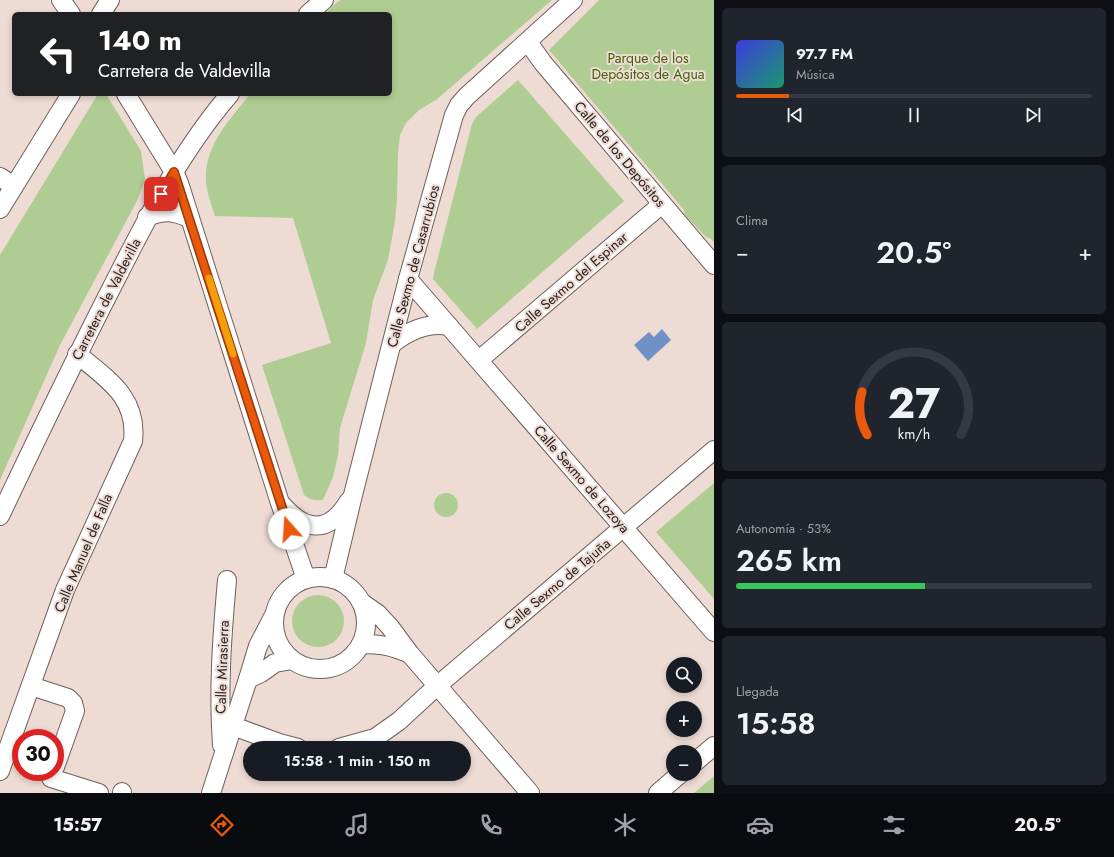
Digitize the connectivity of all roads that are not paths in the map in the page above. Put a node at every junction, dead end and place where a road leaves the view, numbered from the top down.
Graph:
1 (61, 0) edge
2 (324, 0) edge
3 (573, 0) edge
4 (70, 12) edge
5 (310, 12) edge
6 (528, 42) junction
7 (70, 96) edge
8 (127, 96) edge
9 (228, 96) edge
10 (174, 172) junction
11 (7, 182) edge
12 (662, 204) junction
13 (0, 209) edge
14 (148, 218) junction
15 (189, 218) junction
16 (714, 266) edge
17 (408, 279) junction
18 (449, 326) junction
19 (393, 343) junction
20 (78, 354) junction
21 (479, 360) junction
22 (714, 450) edge
23 (353, 495) junction
24 (280, 503) junction
25 (0, 516) edge
26 (624, 528) junction
27 (306, 579) junction
28 (332, 579) junction
29 (227, 580) dead end
30 (361, 602) junction
31 (274, 615) junction
32 (714, 632) edge
33 (361, 644) junction
34 (410, 654) junction
35 (292, 660) junction
36 (248, 679) junction
37 (31, 686) junction
38 (437, 686) junction
39 (232, 726) junction
40 (273, 741) edge
41 (364, 741) edge
42 (64, 742) edge
43 (714, 746) edge
44 (223, 754) junction
45 (702, 756) edge
46 (0, 771) edge
47 (60, 781) edge
48 (672, 781) edge
49 (98, 793) edge
50 (211, 793) edge
51 (530, 793) edge
52 (658, 793) edge

1 - 4 street
2 - 5 street
3 - 6 street, Calle Sexmo de Casarrubios
6 - 12 street, Calle de los Depósitos
6 - 17 street, Calle Sexmo de Casarrubios
7 - 11 street
8 - 10 street
9 - 10 street, Carretera de Valdevilla
10 - 14 street, Carretera de Valdevilla
10 - 15 street
11 - 13 street
12 - 16 street, Calle de los Depósitos
12 - 21 street, Calle Sexmo del Espinar
14 - 15 street
14 - 20 street, Carretera de Valdevilla
15 - 24 street
17 - 18 street, Calle Sexmo de Lozoya
17 - 19 street, Calle Sexmo de Casarrubios
18 - 19 street
18 - 21 street, Calle Sexmo de Lozoya
19 - 23 street, Calle Sexmo de Casarrubios
20 - 25 street, Carretera de Valdevilla
20 - 37 street, Calle Manuel de Falla
21 - 26 street, Calle Sexmo de Lozoya
22 - 26 street, Calle Sexmo de Tajuña
23 - 24 street
23 - 28 street, Calle Sexmo de Casarrubios
24 - 27 street
26 - 32 street, Calle Sexmo de Lozoya
26 - 38 street, Calle Sexmo de Tajuña
27 - 28 street
27 - 31 street
28 - 30 street
29 - 44 street, Calle Mirasierra
30 - 33 street
30 - 34 street
31 - 35 street
31 - 36 street, Calle Mirasierra
33 - 34 street
33 - 35 street
34 - 38 street
35 - 36 street, Calle Mirasierra
36 - 39 street, Calle Mirasierra
37 - 42 street
37 - 46 street, Calle Manuel de Falla
38 - 41 street, Calle Sexmo de Tajuña
38 - 51 street
39 - 40 street
39 - 44 street, Calle Mirasierra
43 - 45 street
44 - 50 street, Calle Mirasierra
47 - 49 street
48 - 52 street

